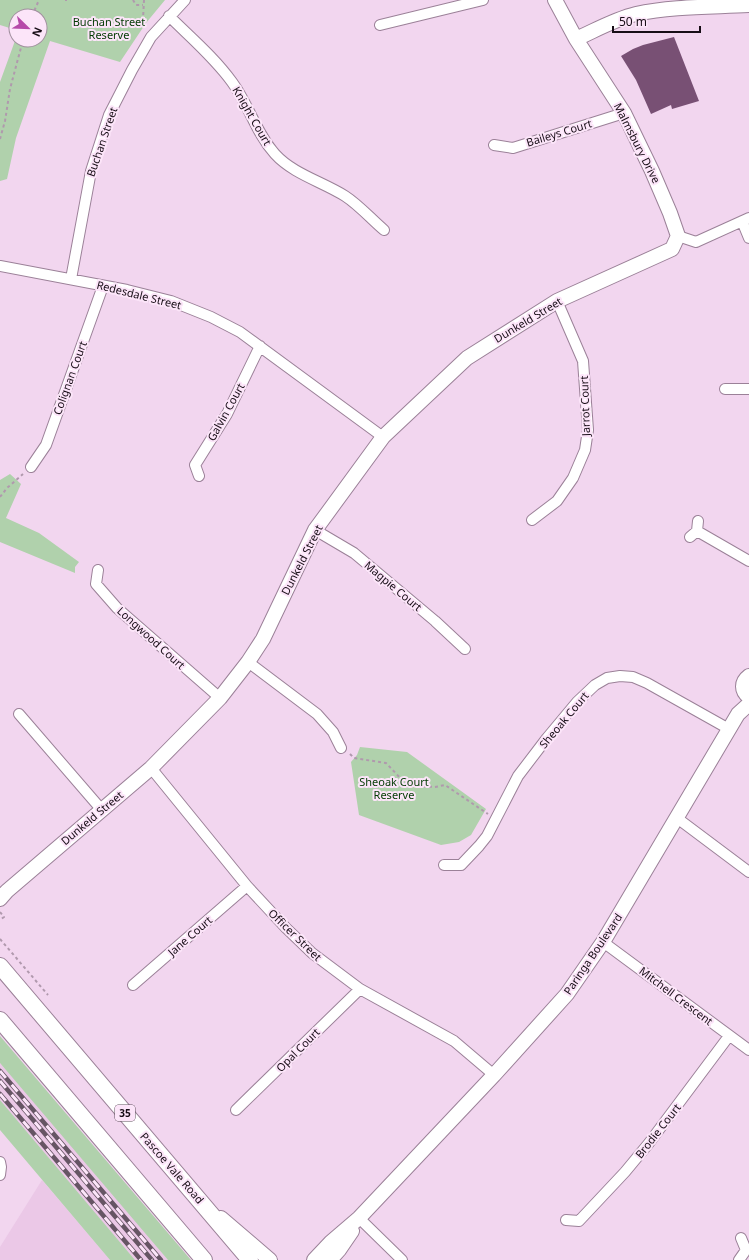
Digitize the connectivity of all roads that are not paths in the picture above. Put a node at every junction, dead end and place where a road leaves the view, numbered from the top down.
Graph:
1 (185, 0) edge
2 (483, 0) edge
3 (555, 0) edge
4 (749, 5) edge
5 (169, 16) junction
6 (380, 25) dead end
7 (576, 39) junction
8 (624, 113) junction
9 (494, 145) dead end
10 (745, 220) edge
11 (384, 230) dead end
12 (749, 238) edge
13 (675, 242) junction
14 (0, 266) edge
15 (71, 279) junction
16 (103, 286) junction
17 (557, 301) junction
18 (260, 346) junction
19 (749, 388) edge
20 (725, 390) dead end
21 (383, 437) junction
22 (31, 467) road end
23 (199, 476) dead end
24 (532, 520) dead end
25 (315, 530) junction
26 (695, 530) dead end
27 (749, 561) edge
28 (98, 570) dead end
29 (465, 650) dead end
30 (248, 662) junction
31 (749, 676) edge
32 (746, 694) edge
33 (220, 698) junction
34 (749, 704) edge
35 (19, 714) dead end
36 (738, 714) junction
37 (729, 729) junction
38 (341, 748) road end
39 (151, 768) junction
40 (101, 809) junction
41 (677, 818) junction
42 (444, 865) dead end
43 (749, 872) edge
44 (247, 886) junction
45 (2, 895) edge
46 (603, 942) junction
47 (0, 966) edge
48 (132, 985) dead end
49 (360, 989) junction
50 (0, 1020) edge
51 (729, 1036) junction
52 (749, 1050) edge
53 (494, 1076) junction
54 (236, 1110) dead end
55 (0, 1162) edge
56 (0, 1175) edge
57 (213, 1216) junction
58 (360, 1218) junction
59 (566, 1220) dead end
60 (579, 1221) junction
61 (585, 1230) dead end
62 (741, 1238) dead end
63 (748, 1250) edge
64 (204, 1260) edge
65 (250, 1260) edge
66 (270, 1260) edge
67 (314, 1260) edge
68 (330, 1260) edge
69 (402, 1260) edge
70 (740, 1260) edge

1 - 5 street, Buchan Street
2 - 6 street
3 - 7 street, Malmsbury Drive
4 - 7 street
5 - 11 street, Knight Court
5 - 15 street, Buchan Street
7 - 8 street, Malmsbury Drive
8 - 9 street, Baileys Court
8 - 13 street, Malmsbury Drive
10 - 12 street
10 - 13 street
13 - 17 street, Dunkeld Street
14 - 15 street, Redesdale Street
15 - 16 street, Redesdale Street
16 - 18 street, Redesdale Street
16 - 22 street, Colignan Court
17 - 21 street, Dunkeld Street
17 - 24 street, Jarrot Court
18 - 21 street, Redesdale Street
18 - 23 street, Galvin Court
19 - 20 street
21 - 25 street, Dunkeld Street
25 - 29 street, Magpie Court
25 - 30 street, Dunkeld Street
26 - 27 street
28 - 33 street, Longwood Court
30 - 33 street, Dunkeld Street
30 - 38 street
31 - 32 street, Paringa Boulevard
32 - 36 street, Paringa Boulevard
33 - 39 street, Dunkeld Street
34 - 36 street, Paringa Boulevard
35 - 40 street
36 - 37 street, Paringa Boulevard
37 - 41 street, Paringa Boulevard
37 - 42 street, Sheoak Court
39 - 40 street, Dunkeld Street
39 - 44 street, Officer Street
40 - 45 street, Dunkeld Street
41 - 43 street
41 - 46 street, Paringa Boulevard
44 - 48 street, Jane Court
44 - 49 street, Officer Street
46 - 51 street, Mitchell Crescent
46 - 53 street, Paringa Boulevard
47 - 57 main road, Pascoe Vale Road / 35
49 - 53 street, Officer Street
49 - 54 street, Opal Court
50 - 64 main road
51 - 52 street, Mitchell Crescent
51 - 60 street, Brodie Court
53 - 58 street, Paringa Boulevard
55 - 56 street
57 - 65 main road, Pascoe Vale Road / 35
57 - 66 street
58 - 67 street, Paringa Boulevard
58 - 68 street, Paringa Boulevard
58 - 69 street
59 - 60 street
60 - 61 street
62 - 63 street
63 - 70 street

